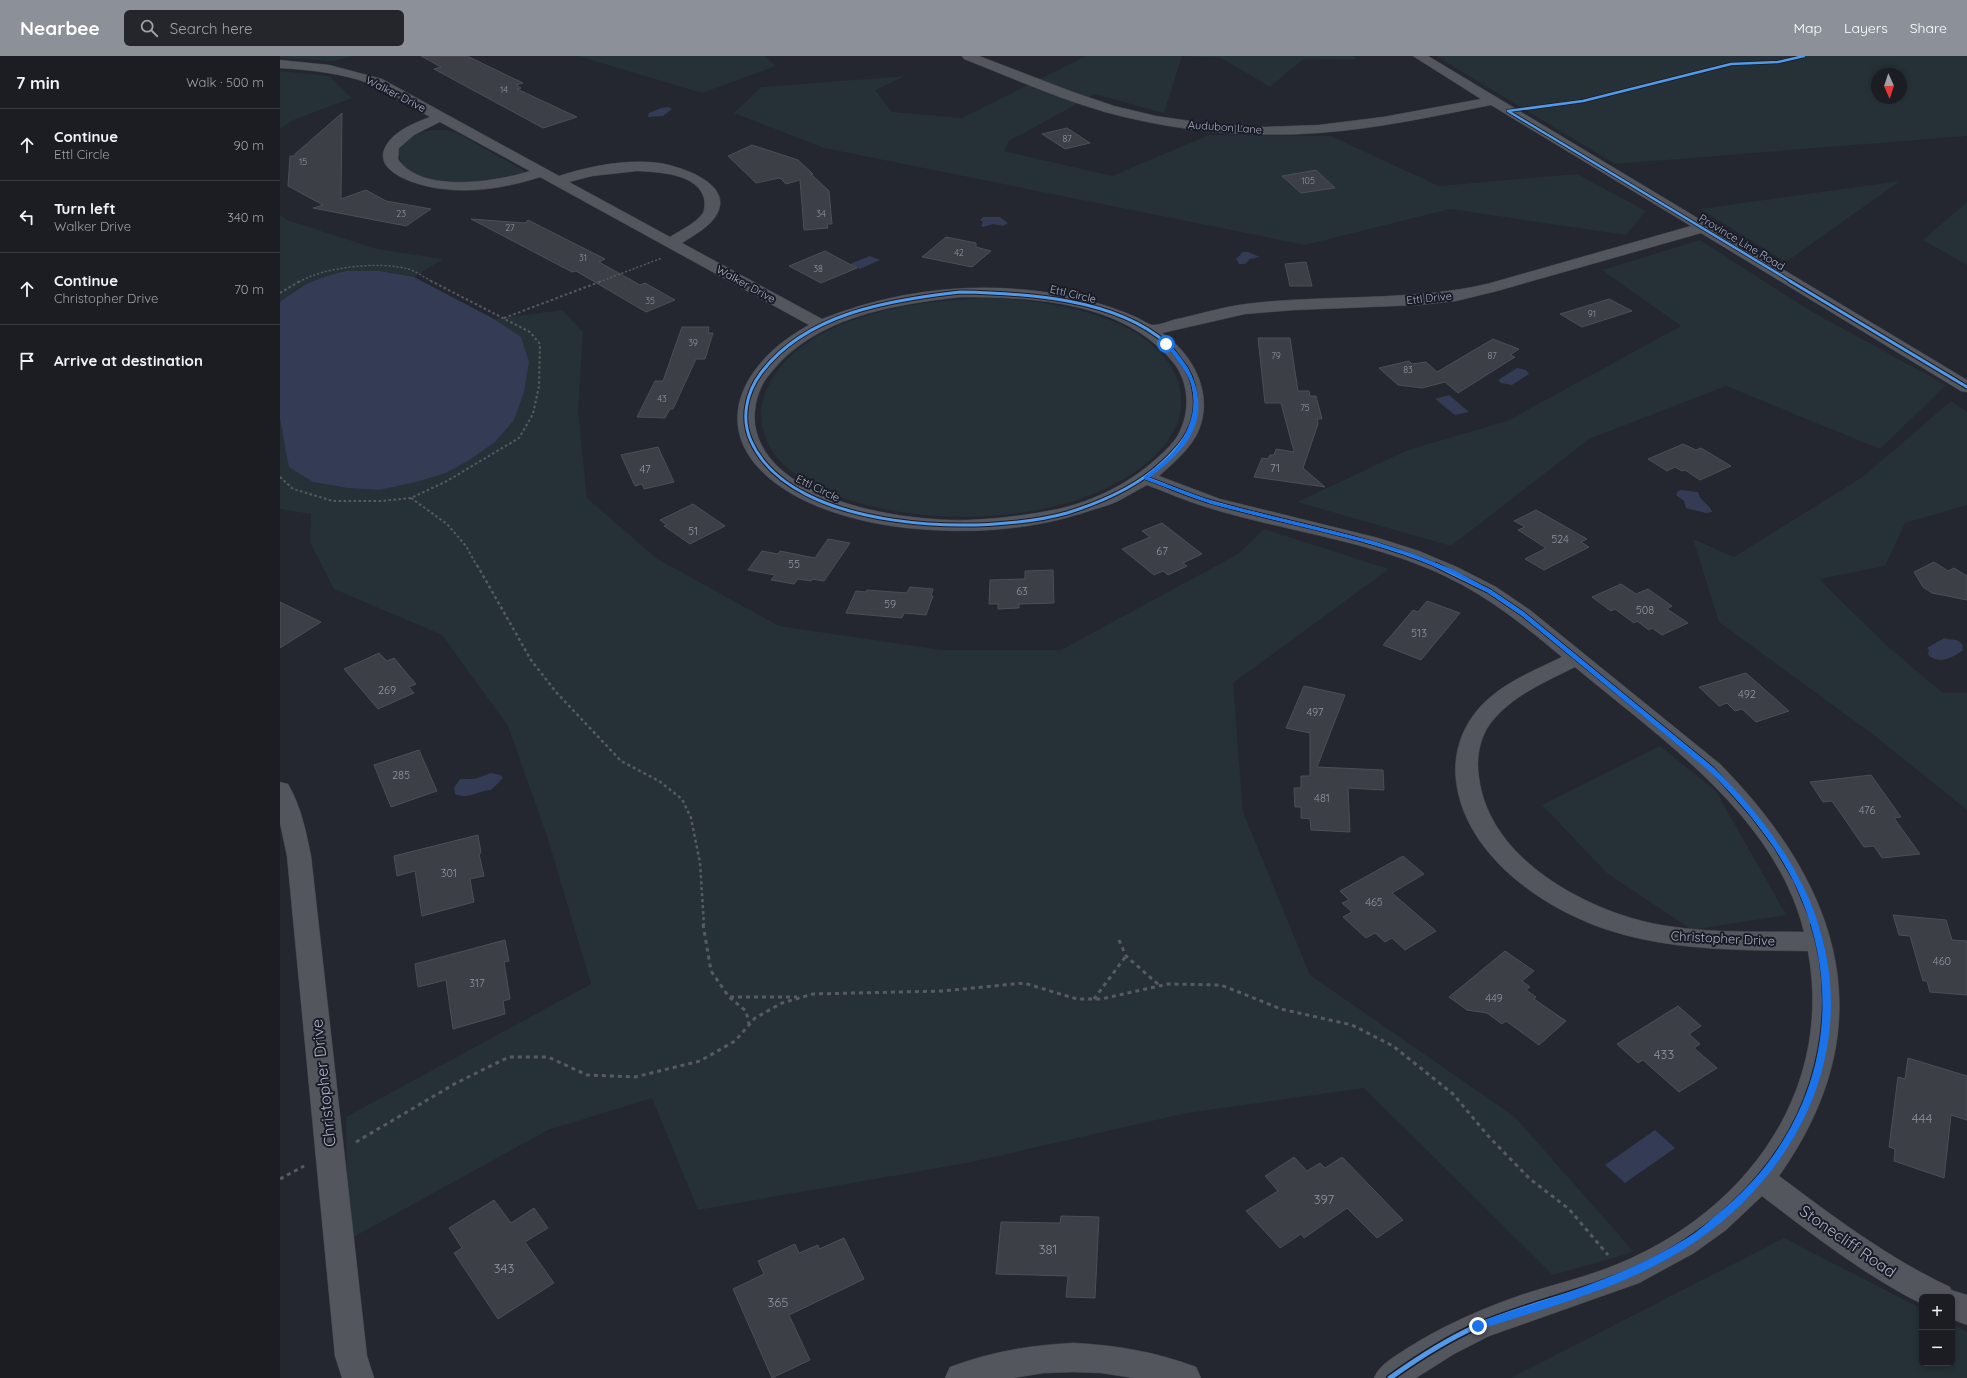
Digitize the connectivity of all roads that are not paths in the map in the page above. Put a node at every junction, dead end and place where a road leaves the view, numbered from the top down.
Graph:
1 (968, 56) edge
2 (1419, 56) edge
3 (280, 64) edge
4 (1492, 101) junction
5 (440, 117) junction
6 (542, 172) junction
7 (557, 181) junction
8 (1701, 228) junction
9 (671, 243) junction
10 (822, 326) junction
11 (1150, 332) junction
12 (1967, 388) edge
13 (1146, 478) junction
14 (1577, 658) junction
15 (280, 790) edge
16 (1819, 942) junction
17 (1761, 1179) junction
18 (1933, 1294) edge
19 (1955, 1305) edge
20 (1967, 1311) edge
21 (358, 1378) edge
22 (961, 1378) edge
23 (1185, 1378) edge
24 (1390, 1378) edge

1 - 4 street, Audubon Lane
2 - 4 street, Province Line Road
3 - 5 street, Walker Drive
4 - 8 street, Province Line Road
5 - 6 street, Walker Drive
5 - 6 street, Walker Drive
6 - 7 street, Walker Drive
7 - 9 street, Walker Drive
7 - 9 street
8 - 11 street, Ettl Drive
8 - 12 street, Province Line Road
9 - 10 street, Walker Drive
10 - 11 street, Ettl Circle
10 - 13 street, Ettl Circle
11 - 13 street, Ettl Circle
13 - 14 street
14 - 16 street
14 - 16 street, Christopher Drive
15 - 21 street, Christopher Drive
16 - 17 street
17 - 18 street, Stonecliff Road
17 - 24 street
19 - 20 street
22 - 23 street

